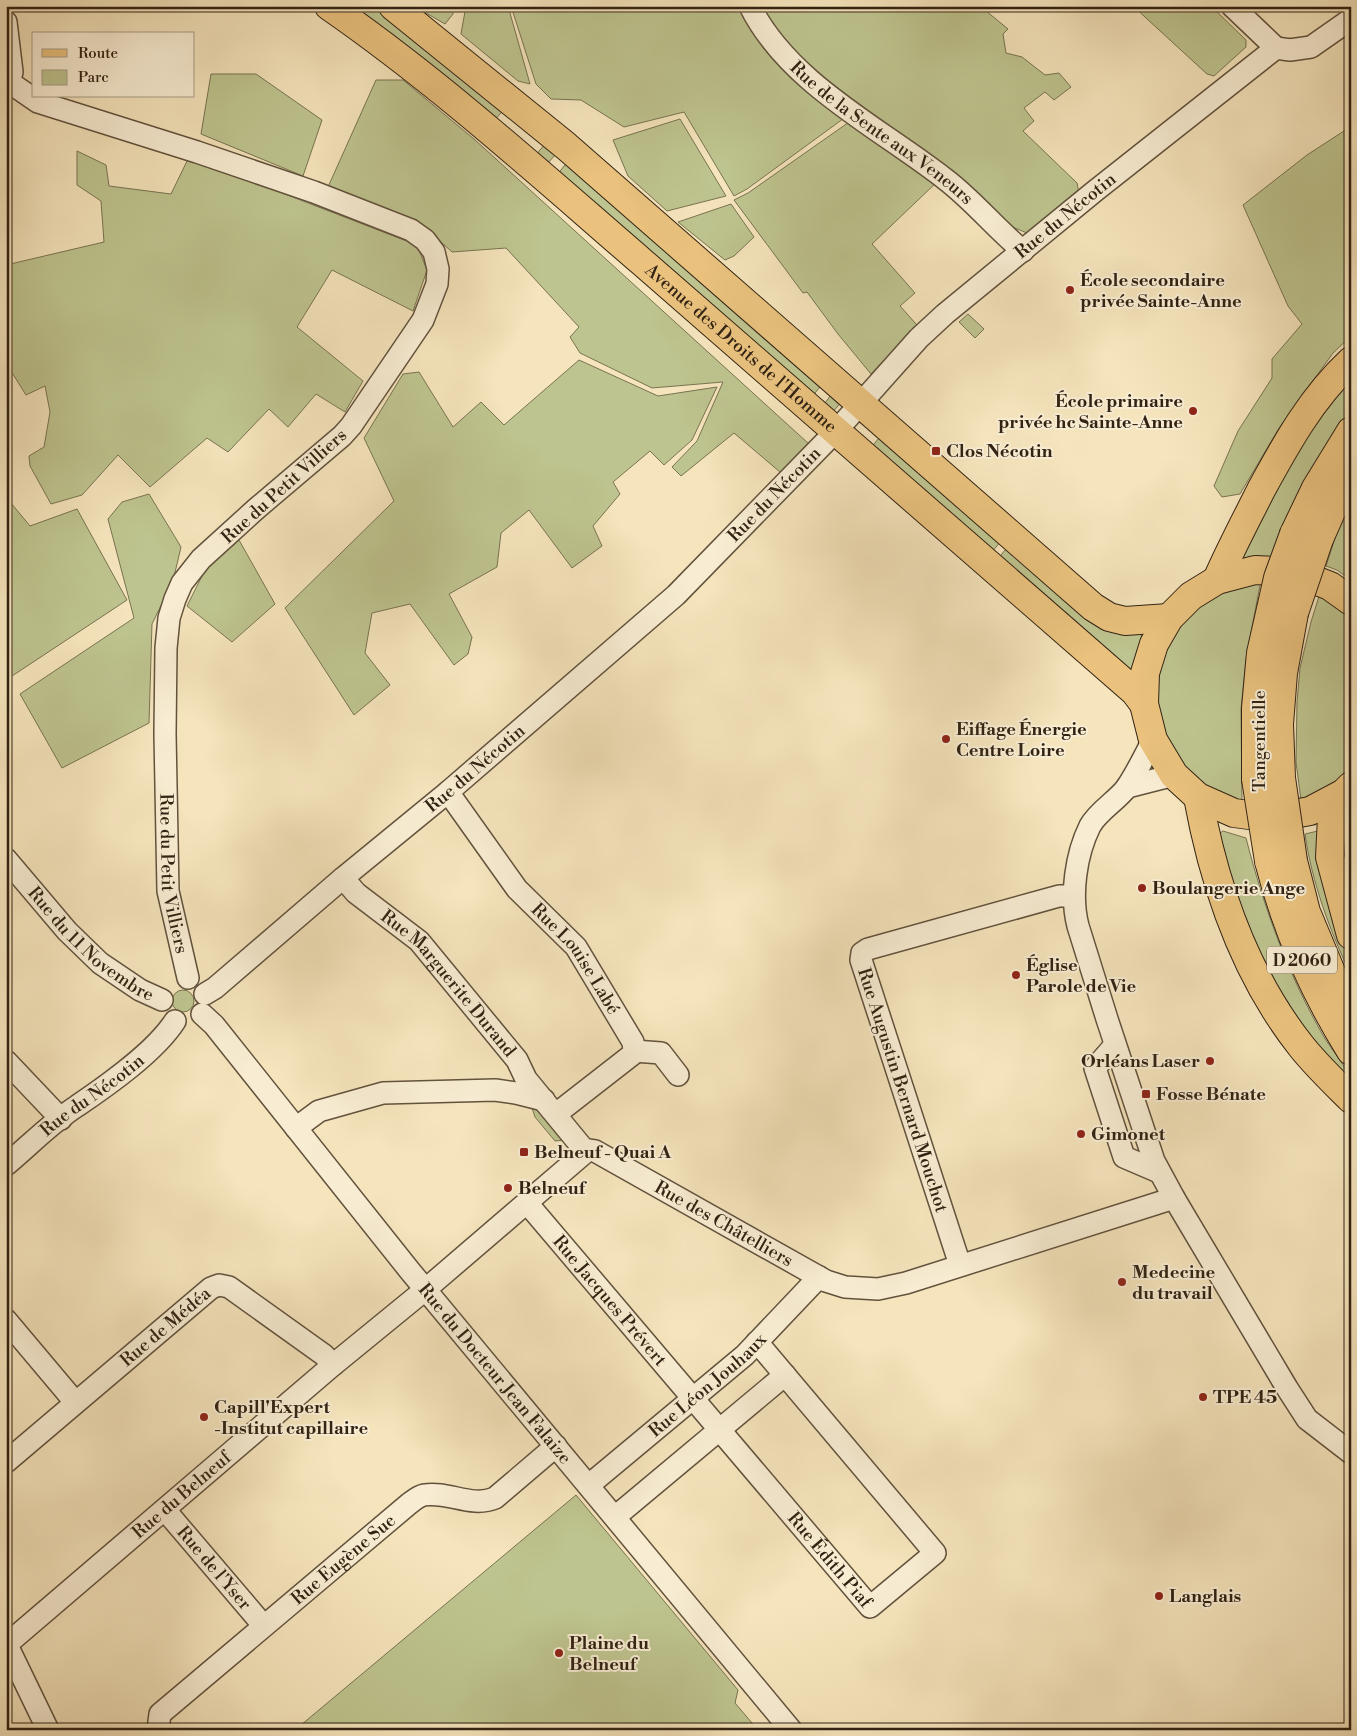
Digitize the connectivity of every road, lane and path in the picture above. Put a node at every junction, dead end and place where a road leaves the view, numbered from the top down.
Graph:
1 (329, 6) edge
2 (393, 6) edge
3 (750, 6) edge
4 (1232, 6) edge
5 (1351, 19) edge
6 (6, 22) edge
7 (1276, 48) junction
8 (8, 83) edge
9 (540, 125) junction
10 (516, 153) junction
11 (1023, 251) junction
12 (1351, 361) edge
13 (860, 403) junction
14 (836, 430) junction
15 (1351, 432) edge
16 (1351, 474) edge
17 (1306, 537) junction
18 (1217, 580) junction
19 (1351, 601) edge
20 (1169, 618) junction
21 (1144, 704) junction
22 (1153, 740) junction
23 (1174, 775) junction
24 (1127, 787) junction
25 (1347, 790) edge
26 (448, 792) junction
27 (1198, 796) junction
28 (6, 859) edge
29 (1281, 861) junction
30 (343, 878) junction
31 (1074, 896) junction
32 (1351, 936) edge
33 (188, 978) junction
34 (162, 1000) junction
35 (203, 1004) junction
36 (1351, 1008) edge
37 (175, 1021) junction
38 (634, 1051) junction
39 (1351, 1051) edge
40 (6, 1061) edge
41 (678, 1075) dead end
42 (1351, 1099) edge
43 (550, 1107) junction
44 (60, 1119) junction
45 (296, 1128) junction
46 (586, 1152) junction
47 (6, 1165) edge
48 (1174, 1198) junction
49 (527, 1203) junction
50 (960, 1265) junction
51 (819, 1277) junction
52 (426, 1289) junction
53 (6, 1320) edge
54 (758, 1342) junction
55 (333, 1365) junction
56 (785, 1375) junction
57 (692, 1399) junction
58 (75, 1402) junction
59 (719, 1430) junction
60 (556, 1446) junction
61 (1351, 1453) edge
62 (6, 1462) edge
63 (589, 1486) junction
64 (165, 1510) junction
65 (615, 1517) junction
66 (263, 1625) junction
67 (6, 1644) edge
68 (48, 1730) edge
69 (158, 1730) edge
70 (791, 1730) edge

1 - 10 main road, Avenue des Droits de l'Homme
2 - 9 main road, Avenue des Droits de l'Homme
3 - 11 street, Rue de la Sente aux Veneurs
4 - 7 street
5 - 7 street
6 - 8 street
7 - 11 street, Rue du Nécotin
8 - 33 street, Rue du Petit Villiers
9 - 10 main road
9 - 13 main road, Avenue des Droits de l'Homme
10 - 14 main road, Avenue des Droits de l'Homme
11 - 13 street, Rue du Nécotin
12 - 18 main road
13 - 14 street, Rue du Nécotin
13 - 20 main road, Avenue des Droits de l'Homme
14 - 21 main road, Avenue des Droits de l'Homme
14 - 26 street, Rue du Nécotin
15 - 17 main road, Tangentielle / D 2060
16 - 17 main road, Tangentielle / D 2060
17 - 29 main road, Tangentielle / D 2060, bridge
18 - 19 main road
18 - 20 main road
20 - 21 main road
21 - 22 main road
22 - 23 main road
22 - 24 street
23 - 24 street
23 - 27 main road
24 - 31 street
25 - 27 main road
25 - 32 main road
26 - 30 street, Rue du Nécotin
26 - 38 street, Rue Louise Labé
27 - 42 main road
28 - 34 street, Rue du 11 Novembre
29 - 36 main road, D 2060
29 - 39 main road, D 2060
30 - 35 street, Rue du Nécotin
30 - 43 street, Rue Marguerite Durand
31 - 48 street
31 - 50 street, Rue Augustin Bernard Mouchot
33 - 34 street
33 - 35 street
34 - 37 street
35 - 37 street, Rue du Nécotin
35 - 45 street, Rue du Docteur Jean Falaize
37 - 44 street, Rue du Nécotin
38 - 41 street
38 - 43 street
40 - 44 street
43 - 45 street
43 - 46 street
44 - 47 street, Rue du Nécotin
45 - 52 street, Rue du Docteur Jean Falaize
46 - 49 street, Rue du Belneuf
46 - 51 street, Rue des Châtelliers
48 - 50 street, Rue des Châtelliers
48 - 61 street
49 - 52 street, Rue du Belneuf
49 - 57 street, Rue Jacques Prévert
50 - 51 street, Rue des Châtelliers
51 - 54 street, Rue Léon Jouhaux
52 - 55 street, Rue du Belneuf
52 - 60 street, Rue du Docteur Jean Falaize
53 - 58 street
54 - 56 street, Rue Édith Piaf
54 - 57 street, Rue Léon Jouhaux
55 - 58 street, Rue de Médéa
55 - 64 street, Rue du Belneuf
56 - 59 street
56 - 59 street, Rue Édith Piaf
57 - 59 street, Rue Édith Piaf
57 - 63 street, Rue Léon Jouhaux
58 - 62 street, Rue de Médéa
59 - 65 street
60 - 63 street, Rue du Docteur Jean Falaize
60 - 66 street, Rue Eugène Sue
63 - 65 street, Rue du Docteur Jean Falaize
64 - 66 street, Rue de l'Yser
64 - 67 street, Rue du Belneuf
65 - 70 street, Rue du Docteur Jean Falaize
66 - 69 street, Rue Eugène Sue
67 - 68 street

